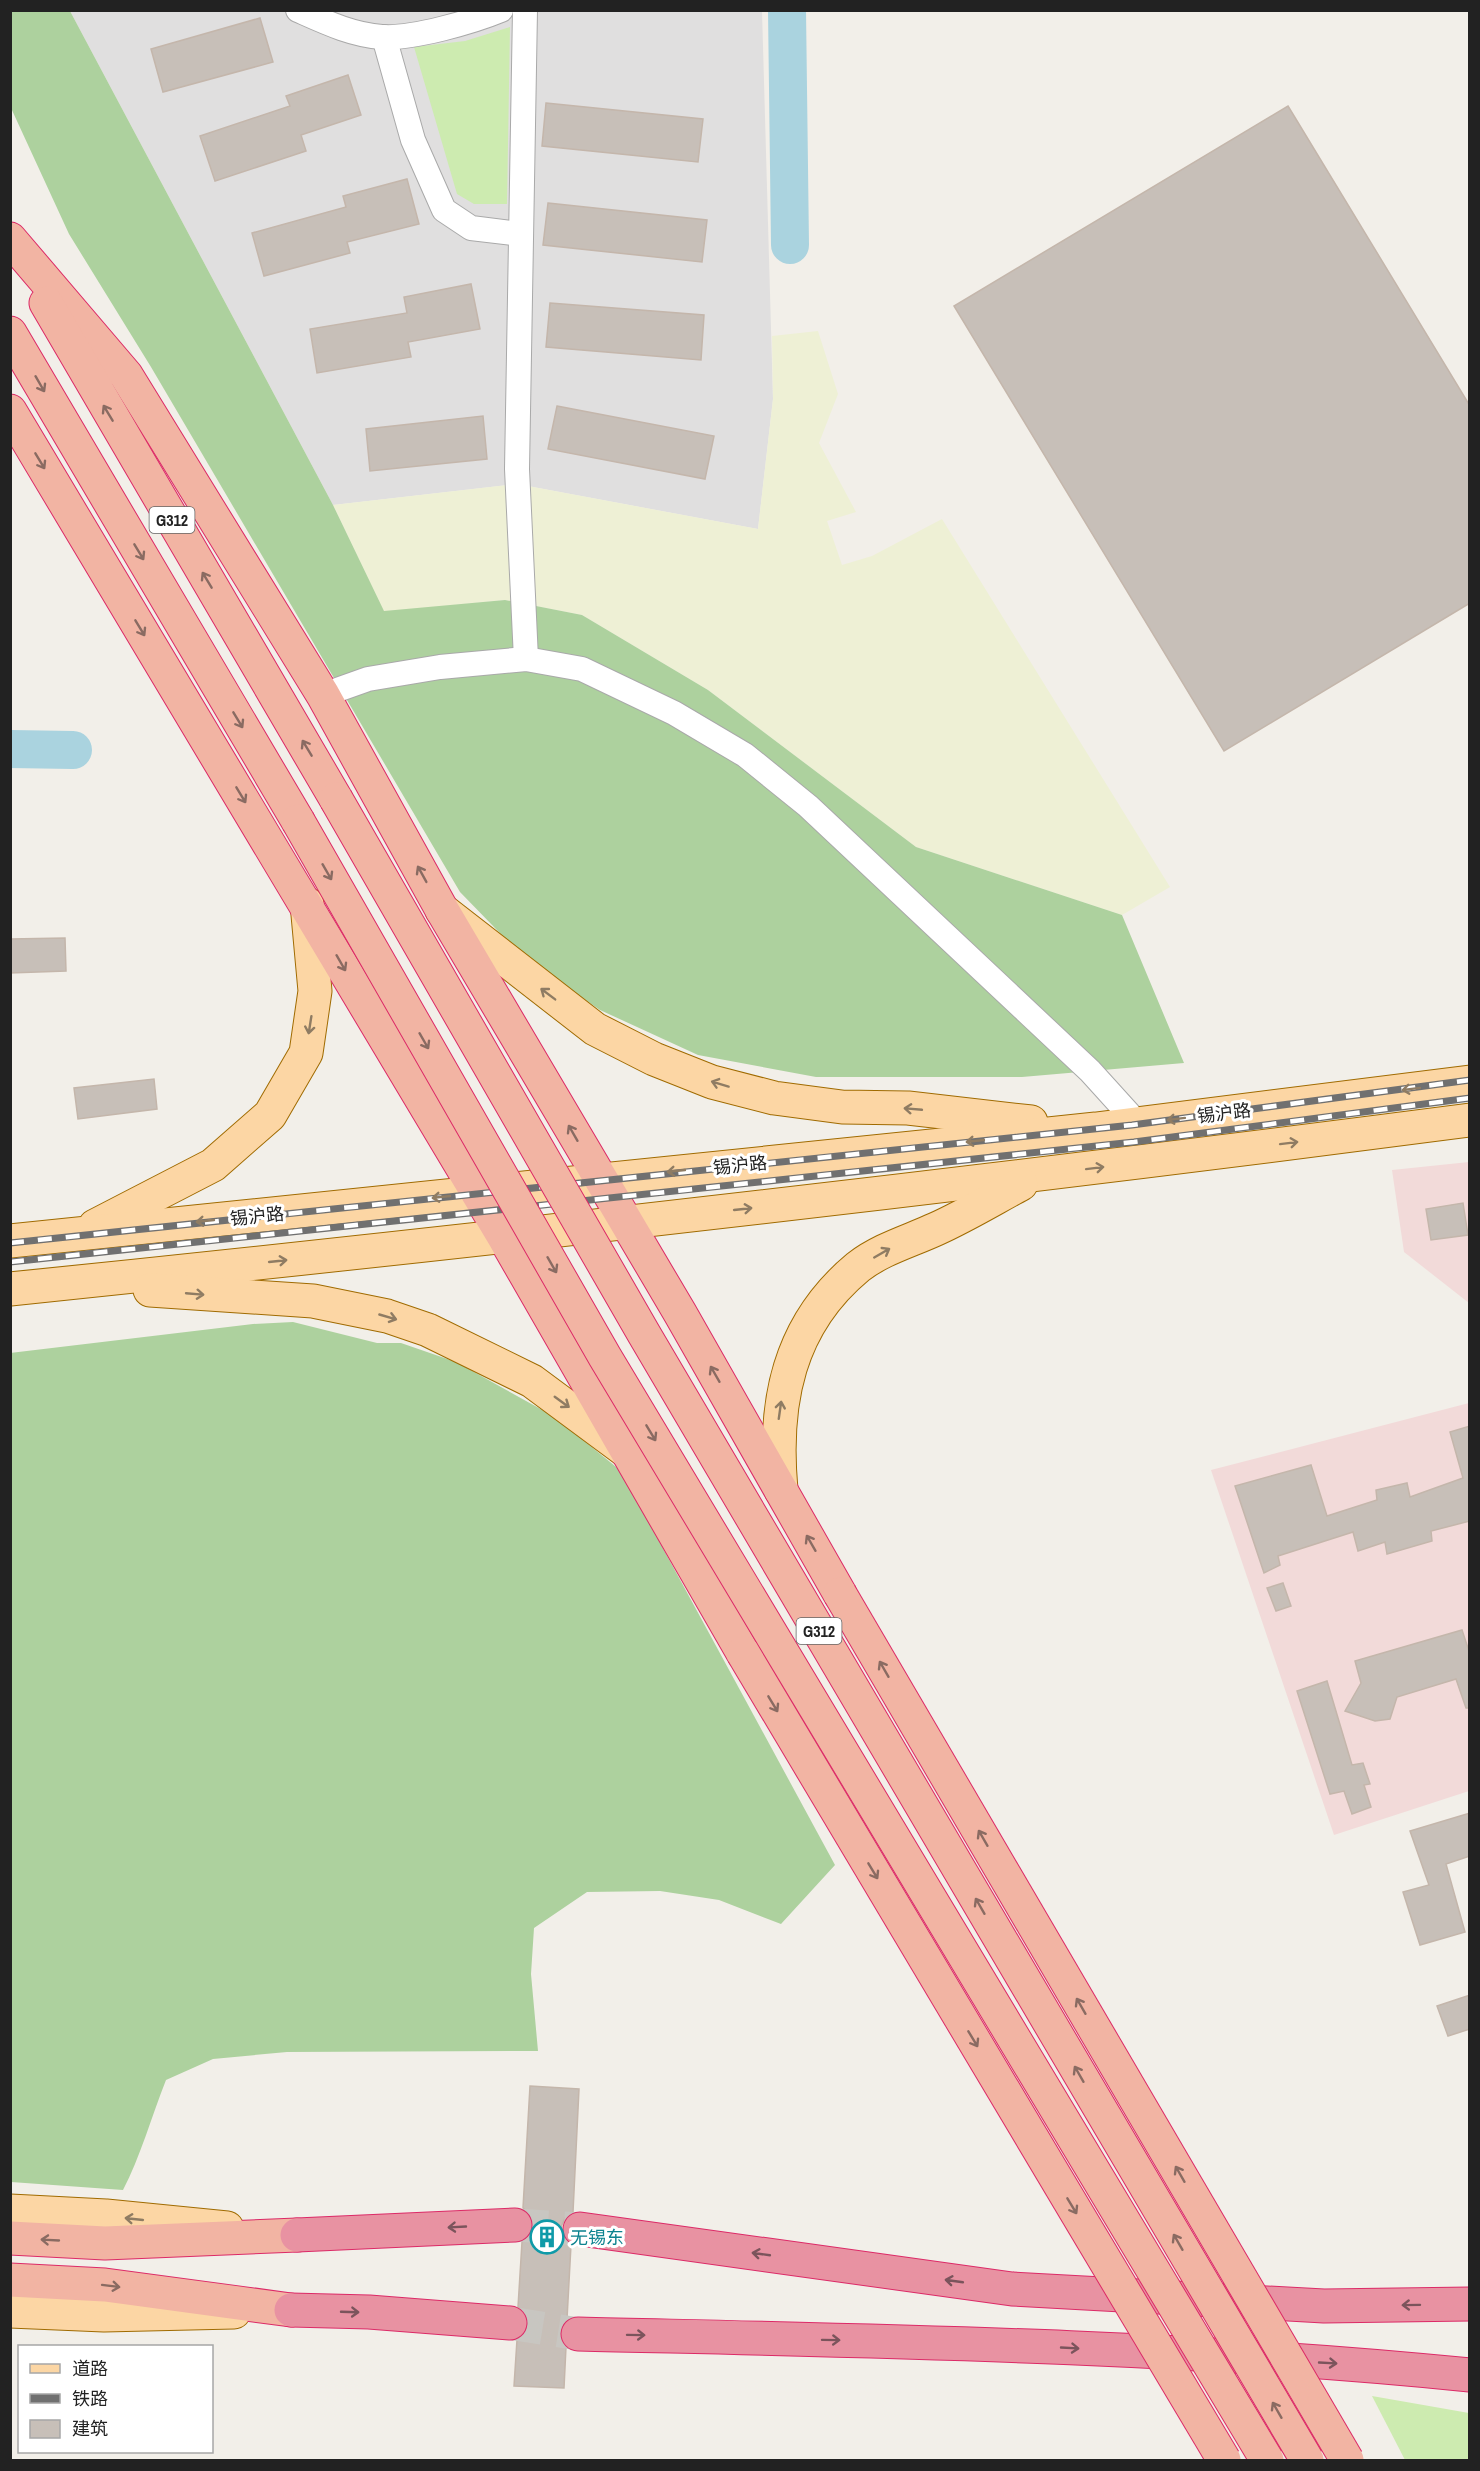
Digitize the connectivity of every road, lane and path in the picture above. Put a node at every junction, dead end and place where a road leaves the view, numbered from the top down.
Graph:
1 (298, 10) edge
2 (501, 10) edge
3 (525, 10) edge
4 (384, 37) junction
5 (520, 234) junction
6 (10, 239) edge
7 (10, 333) edge
8 (10, 411) edge
9 (526, 658) junction
10 (323, 695) junction
11 (307, 904) junction
12 (442, 910) junction
13 (1470, 1082) edge
14 (1470, 1120) edge
15 (1138, 1124) junction
16 (1096, 1129) junction
17 (1037, 1176) junction
18 (600, 1179) junction
19 (476, 1194) junction
20 (625, 1222) junction
21 (78, 1234) junction
22 (504, 1237) junction
23 (10, 1241) edge
24 (74, 1283) junction
25 (10, 1289) edge
26 (630, 1454) junction
27 (781, 1490) junction
28 (10, 2211) edge
29 (515, 2225) tunnel mouth
30 (580, 2229) tunnel mouth
31 (297, 2235) junction
32 (10, 2238) edge
33 (10, 2280) edge
34 (1470, 2304) edge
35 (291, 2310) junction
36 (10, 2311) edge
37 (510, 2323) tunnel mouth
38 (578, 2334) tunnel mouth
39 (1470, 2375) edge
40 (1224, 2460) edge
41 (1267, 2460) edge
42 (1307, 2460) edge
43 (1347, 2460) edge

1 - 4 street
2 - 4 street
3 - 5 street
4 - 5 street
5 - 9 street
6 - 10 highway
42 -> 6 highway, G312, bridge
7 -> 41 highway, G312, bridge
8 -> 11 highway
9 - 10 street
9 - 15 street
12 -> 10 highway
11 -> 19 highway
11 -> 21 main road
16 -> 12 main road
18 -> 12 highway
13 -> 15 main road, 锡沪路
17 -> 14 main road
15 - 16 main road, 锡沪路
16 -> 18 main road, 锡沪路
20 -> 17 main road
27 -> 17 main road
18 - 19 main road, 锡沪路
18 - 20 highway
19 -> 21 main road, 锡沪路
19 - 22 highway
20 - 22 main road
27 -> 20 highway
21 - 23 main road, 锡沪路
24 -> 22 main road
22 - 26 highway
24 - 25 main road
24 -> 26 main road
26 -> 40 highway, bridge
43 -> 27 highway, bridge
31 -> 28 main road
29 -> 31 highway
34 -> 30 highway
31 -> 32 highway
33 -> 35 highway
35 - 36 main road
35 -> 37 highway
38 -> 39 highway

